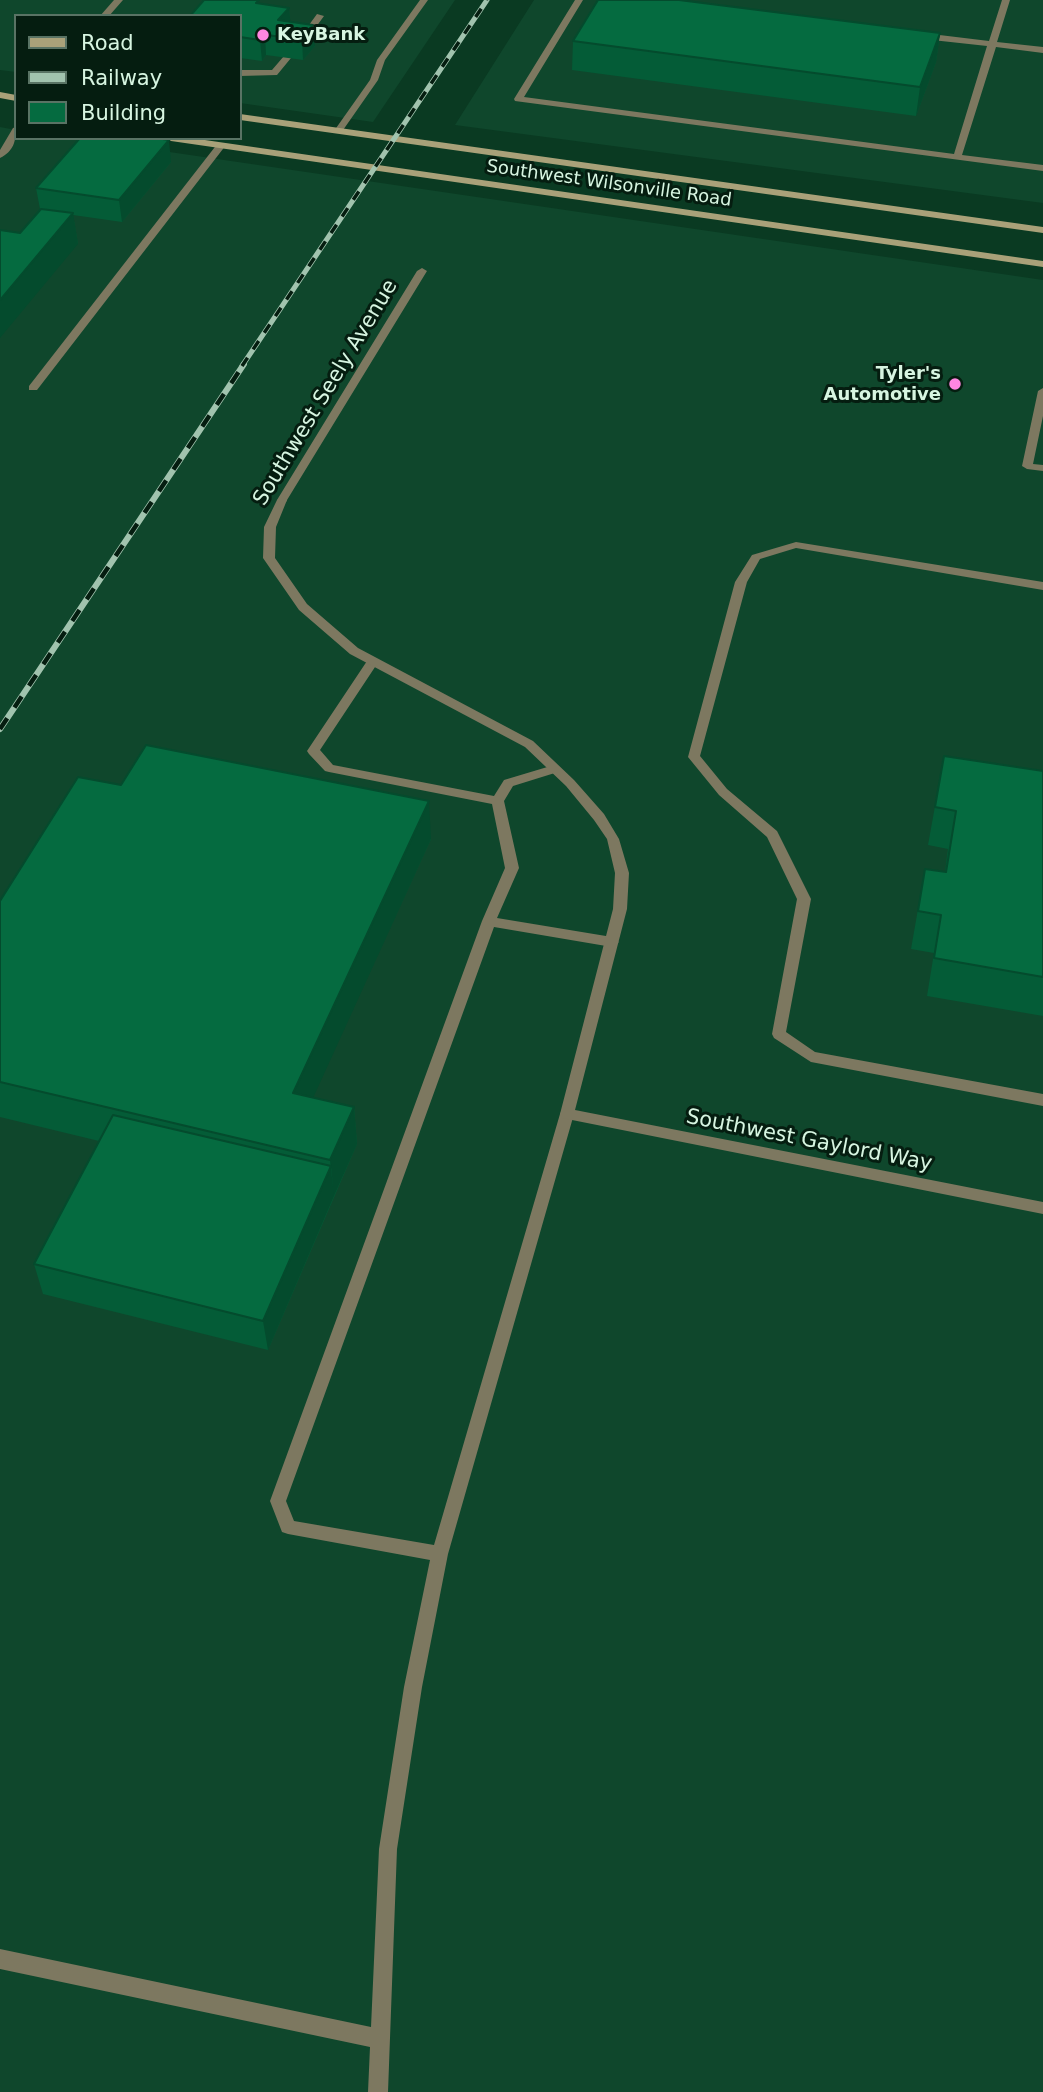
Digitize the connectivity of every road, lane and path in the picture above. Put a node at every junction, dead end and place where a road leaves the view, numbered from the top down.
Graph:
1 (119, 0) edge
2 (424, 0) edge
3 (579, 0) edge
4 (1006, 0) edge
5 (106, 14) edge
6 (320, 16) dead end
7 (912, 34) edge
8 (299, 44) edge
9 (993, 44) junction
10 (1043, 50) edge
11 (287, 58) edge
12 (242, 73) edge
13 (242, 117) edge
14 (338, 131) junction
15 (14, 135) edge
16 (185, 140) edge
17 (221, 145) junction
18 (0, 155) edge
19 (957, 157) junction
20 (1043, 168) edge
21 (1043, 230) edge
22 (1043, 264) edge
23 (422, 271) dead end
24 (33, 388) dead end
25 (1043, 391) edge
26 (1043, 468) edge
27 (1043, 586) edge
28 (373, 661) junction
29 (554, 769) junction
30 (498, 801) junction
31 (489, 921) junction
32 (612, 942) junction
33 (1043, 1100) edge
34 (567, 1114) junction
35 (1043, 1208) edge
36 (440, 1555) junction
37 (0, 1959) edge
38 (380, 2039) junction
39 (378, 2092) edge

1 - 5 street
2 - 14 street
3 - 19 street
4 - 9 street
6 - 8 street
7 - 9 street
9 - 10 street
9 - 19 street
11 - 12 street
13 - 14 main road, Southwest Wilsonville Road
14 - 21 main road, Southwest Wilsonville Road
15 - 18 street
16 - 17 main road, Southwest Wilsonville Road
17 - 22 main road, Southwest Wilsonville Road
17 - 24 street
19 - 20 street
23 - 28 street, Southwest Seely Avenue
25 - 26 street
27 - 33 street
28 - 29 street, Southwest Seely Avenue
28 - 30 street
29 - 30 street
29 - 32 street, Southwest Seely Avenue
30 - 31 street
31 - 32 street
31 - 36 street
32 - 34 street, Southwest Seely Avenue
34 - 35 street, Southwest Gaylord Way
34 - 36 street, Southwest Seely Avenue
36 - 38 street, Southwest Seely Avenue
37 - 38 street
38 - 39 street, Southwest Seely Avenue

